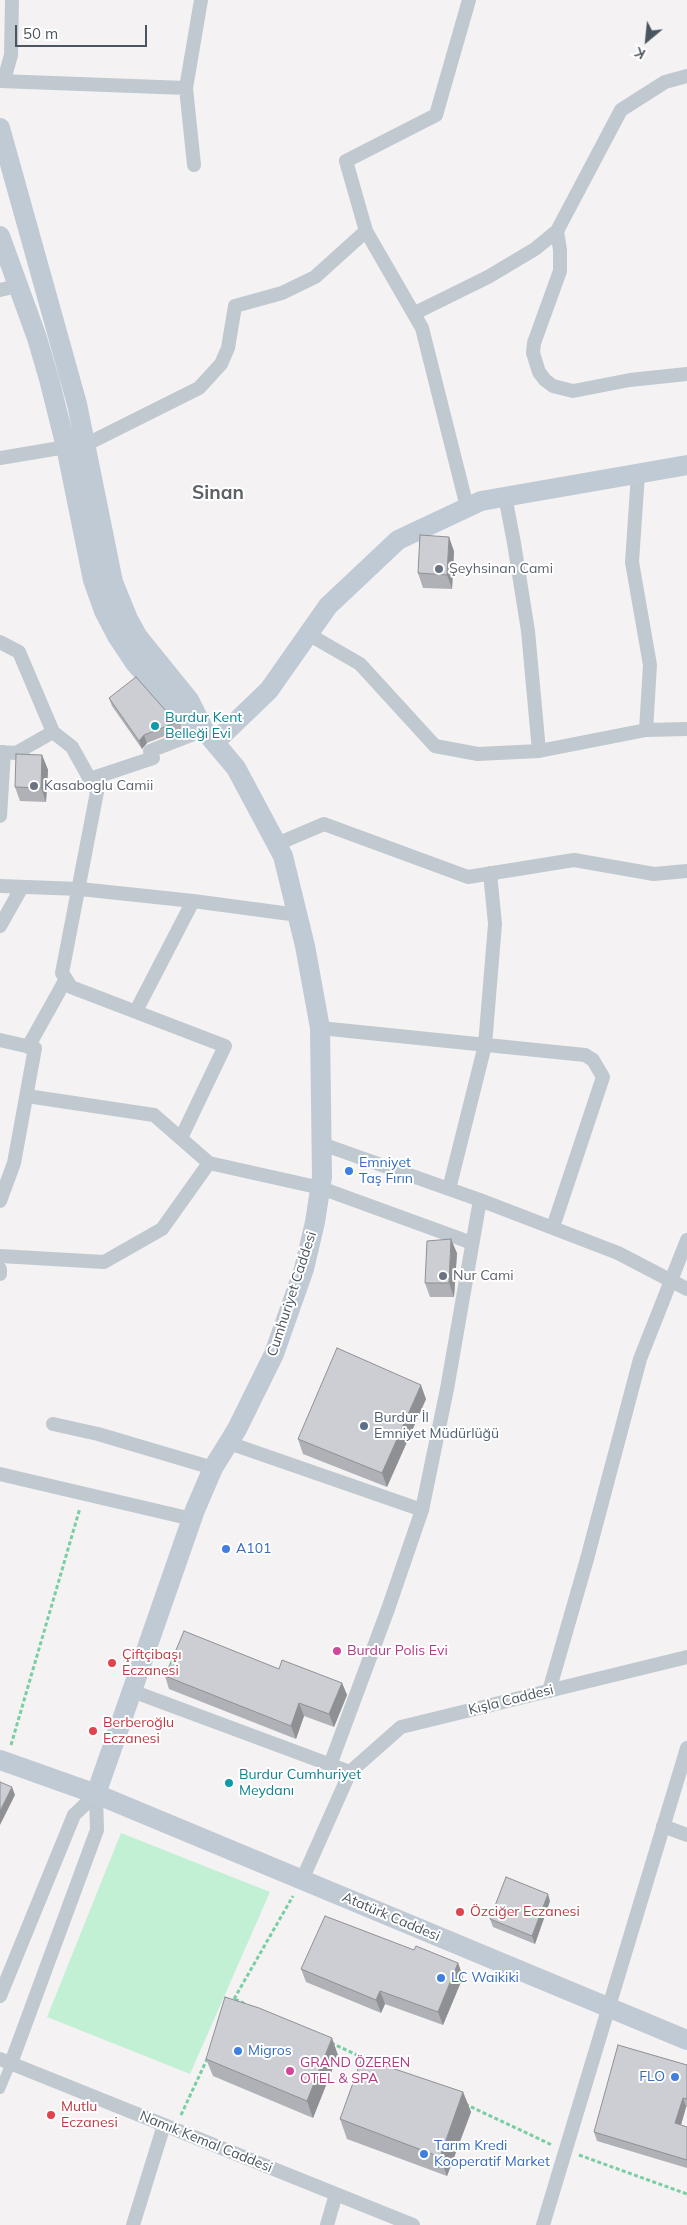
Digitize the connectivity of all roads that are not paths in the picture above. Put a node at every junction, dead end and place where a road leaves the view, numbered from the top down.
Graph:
1 (12, 0) edge
2 (201, 0) edge
3 (469, 0) edge
4 (687, 76) edge
5 (2, 80) edge
6 (186, 88) junction
7 (0, 128) edge
8 (194, 165) dead end
9 (366, 231) junction
10 (557, 231) junction
11 (0, 236) edge
12 (9, 288) edge
13 (415, 313) junction
14 (687, 374) edge
15 (87, 444) junction
16 (66, 447) junction
17 (0, 458) edge
18 (687, 465) edge
19 (638, 474) junction
20 (505, 496) junction
21 (466, 508) junction
22 (308, 634) junction
23 (0, 642) edge
24 (687, 729) edge
25 (646, 730) junction
26 (53, 732) junction
27 (210, 736) junction
28 (539, 751) junction
29 (2, 752) edge
30 (90, 779) junction
31 (0, 816) edge
32 (277, 844) junction
33 (687, 870) edge
34 (490, 873) junction
35 (0, 886) edge
36 (22, 887) junction
37 (80, 889) junction
38 (193, 901) junction
39 (298, 915) junction
40 (0, 926) edge
41 (66, 979) junction
42 (136, 1011) junction
43 (320, 1028) junction
44 (0, 1040) edge
45 (484, 1045) junction
46 (28, 1047) junction
47 (27, 1096) junction
48 (180, 1138) junction
49 (322, 1144) junction
50 (209, 1163) junction
51 (320, 1188) junction
52 (449, 1189) junction
53 (480, 1200) junction
54 (0, 1201) edge
55 (553, 1227) junction
56 (687, 1240) edge
57 (472, 1243) junction
58 (0, 1256) edge
59 (0, 1269) edge
60 (0, 1274) edge
61 (670, 1280) junction
62 (687, 1289) edge
63 (53, 1424) dead end
64 (229, 1443) junction
65 (214, 1468) junction
66 (0, 1474) edge
67 (422, 1510) junction
68 (192, 1519) junction
69 (687, 1657) edge
70 (132, 1691) junction
71 (549, 1691) junction
72 (687, 1748) edge
73 (3, 1761) edge
74 (330, 1765) junction
75 (350, 1772) junction
76 (96, 1794) junction
77 (663, 1826) junction
78 (687, 1835) edge
79 (302, 1880) junction
80 (0, 1996) edge
81 (607, 2008) junction
82 (687, 2040) edge
83 (5, 2061) edge
84 (0, 2090) edge
85 (169, 2127) junction
86 (336, 2194) junction
87 (133, 2225) edge
88 (327, 2225) edge
89 (413, 2225) edge
90 (543, 2225) edge

1 - 5 street
2 - 6 street
3 - 9 street
4 - 10 street
5 - 6 street
6 - 8 street
7 - 15 main road
9 - 13 street
9 - 15 street
10 - 13 street
10 - 14 street
11 - 12 main road
12 - 16 main road
13 - 21 street
15 - 27 main road
16 - 17 street
16 - 27 main road
18 - 19 main road
19 - 20 main road
19 - 25 street
20 - 21 main road
20 - 28 street
21 - 22 main road
22 - 27 main road
22 - 28 street
23 - 26 street
24 - 25 street
25 - 28 street
26 - 29 street
26 - 30 street
27 - 30 street
27 - 32 main road, Cumhuriyet Caddesi
29 - 31 street
30 - 37 street
32 - 34 street
32 - 39 main road, Cumhuriyet Caddesi
33 - 34 street
34 - 45 street
35 - 36 street
36 - 37 street
36 - 40 street
37 - 38 street
37 - 41 street
38 - 39 street
38 - 42 street
39 - 43 main road, Cumhuriyet Caddesi
41 - 42 street
41 - 46 street
42 - 48 street
43 - 45 street
43 - 49 main road, Cumhuriyet Caddesi
44 - 46 street
45 - 52 street
45 - 55 street
46 - 47 street
47 - 48 street
47 - 54 street
48 - 50 street
49 - 51 main road, Cumhuriyet Caddesi
49 - 52 street
50 - 51 street
50 - 58 street
51 - 57 street
51 - 64 main road, Cumhuriyet Caddesi
52 - 53 street
53 - 55 street
53 - 57 street
55 - 61 street
56 - 61 street
57 - 67 street
59 - 60 street
61 - 62 street
61 - 71 street
63 - 65 street
64 - 65 main road, Cumhuriyet Caddesi
64 - 67 street
65 - 68 main road, Cumhuriyet Caddesi
66 - 68 street
67 - 74 street
68 - 70 main road, Cumhuriyet Caddesi
69 - 71 street, Kışla Caddesi
70 - 74 street
70 - 76 main road, Cumhuriyet Caddesi
71 - 75 street, Kışla Caddesi
72 - 77 street
73 - 76 main road, Atatürk Caddesi
74 - 75 street
75 - 79 street
76 - 79 main road, Atatürk Caddesi
76 - 80 street
76 - 83 street
77 - 78 street
77 - 81 street
79 - 81 main road, Atatürk Caddesi
81 - 82 main road, Atatürk Caddesi
81 - 90 street
83 - 84 street
83 - 85 street, Namık Kemal Caddesi
85 - 86 street, Namık Kemal Caddesi
85 - 87 street
86 - 88 street
86 - 89 street, Namık Kemal Caddesi

